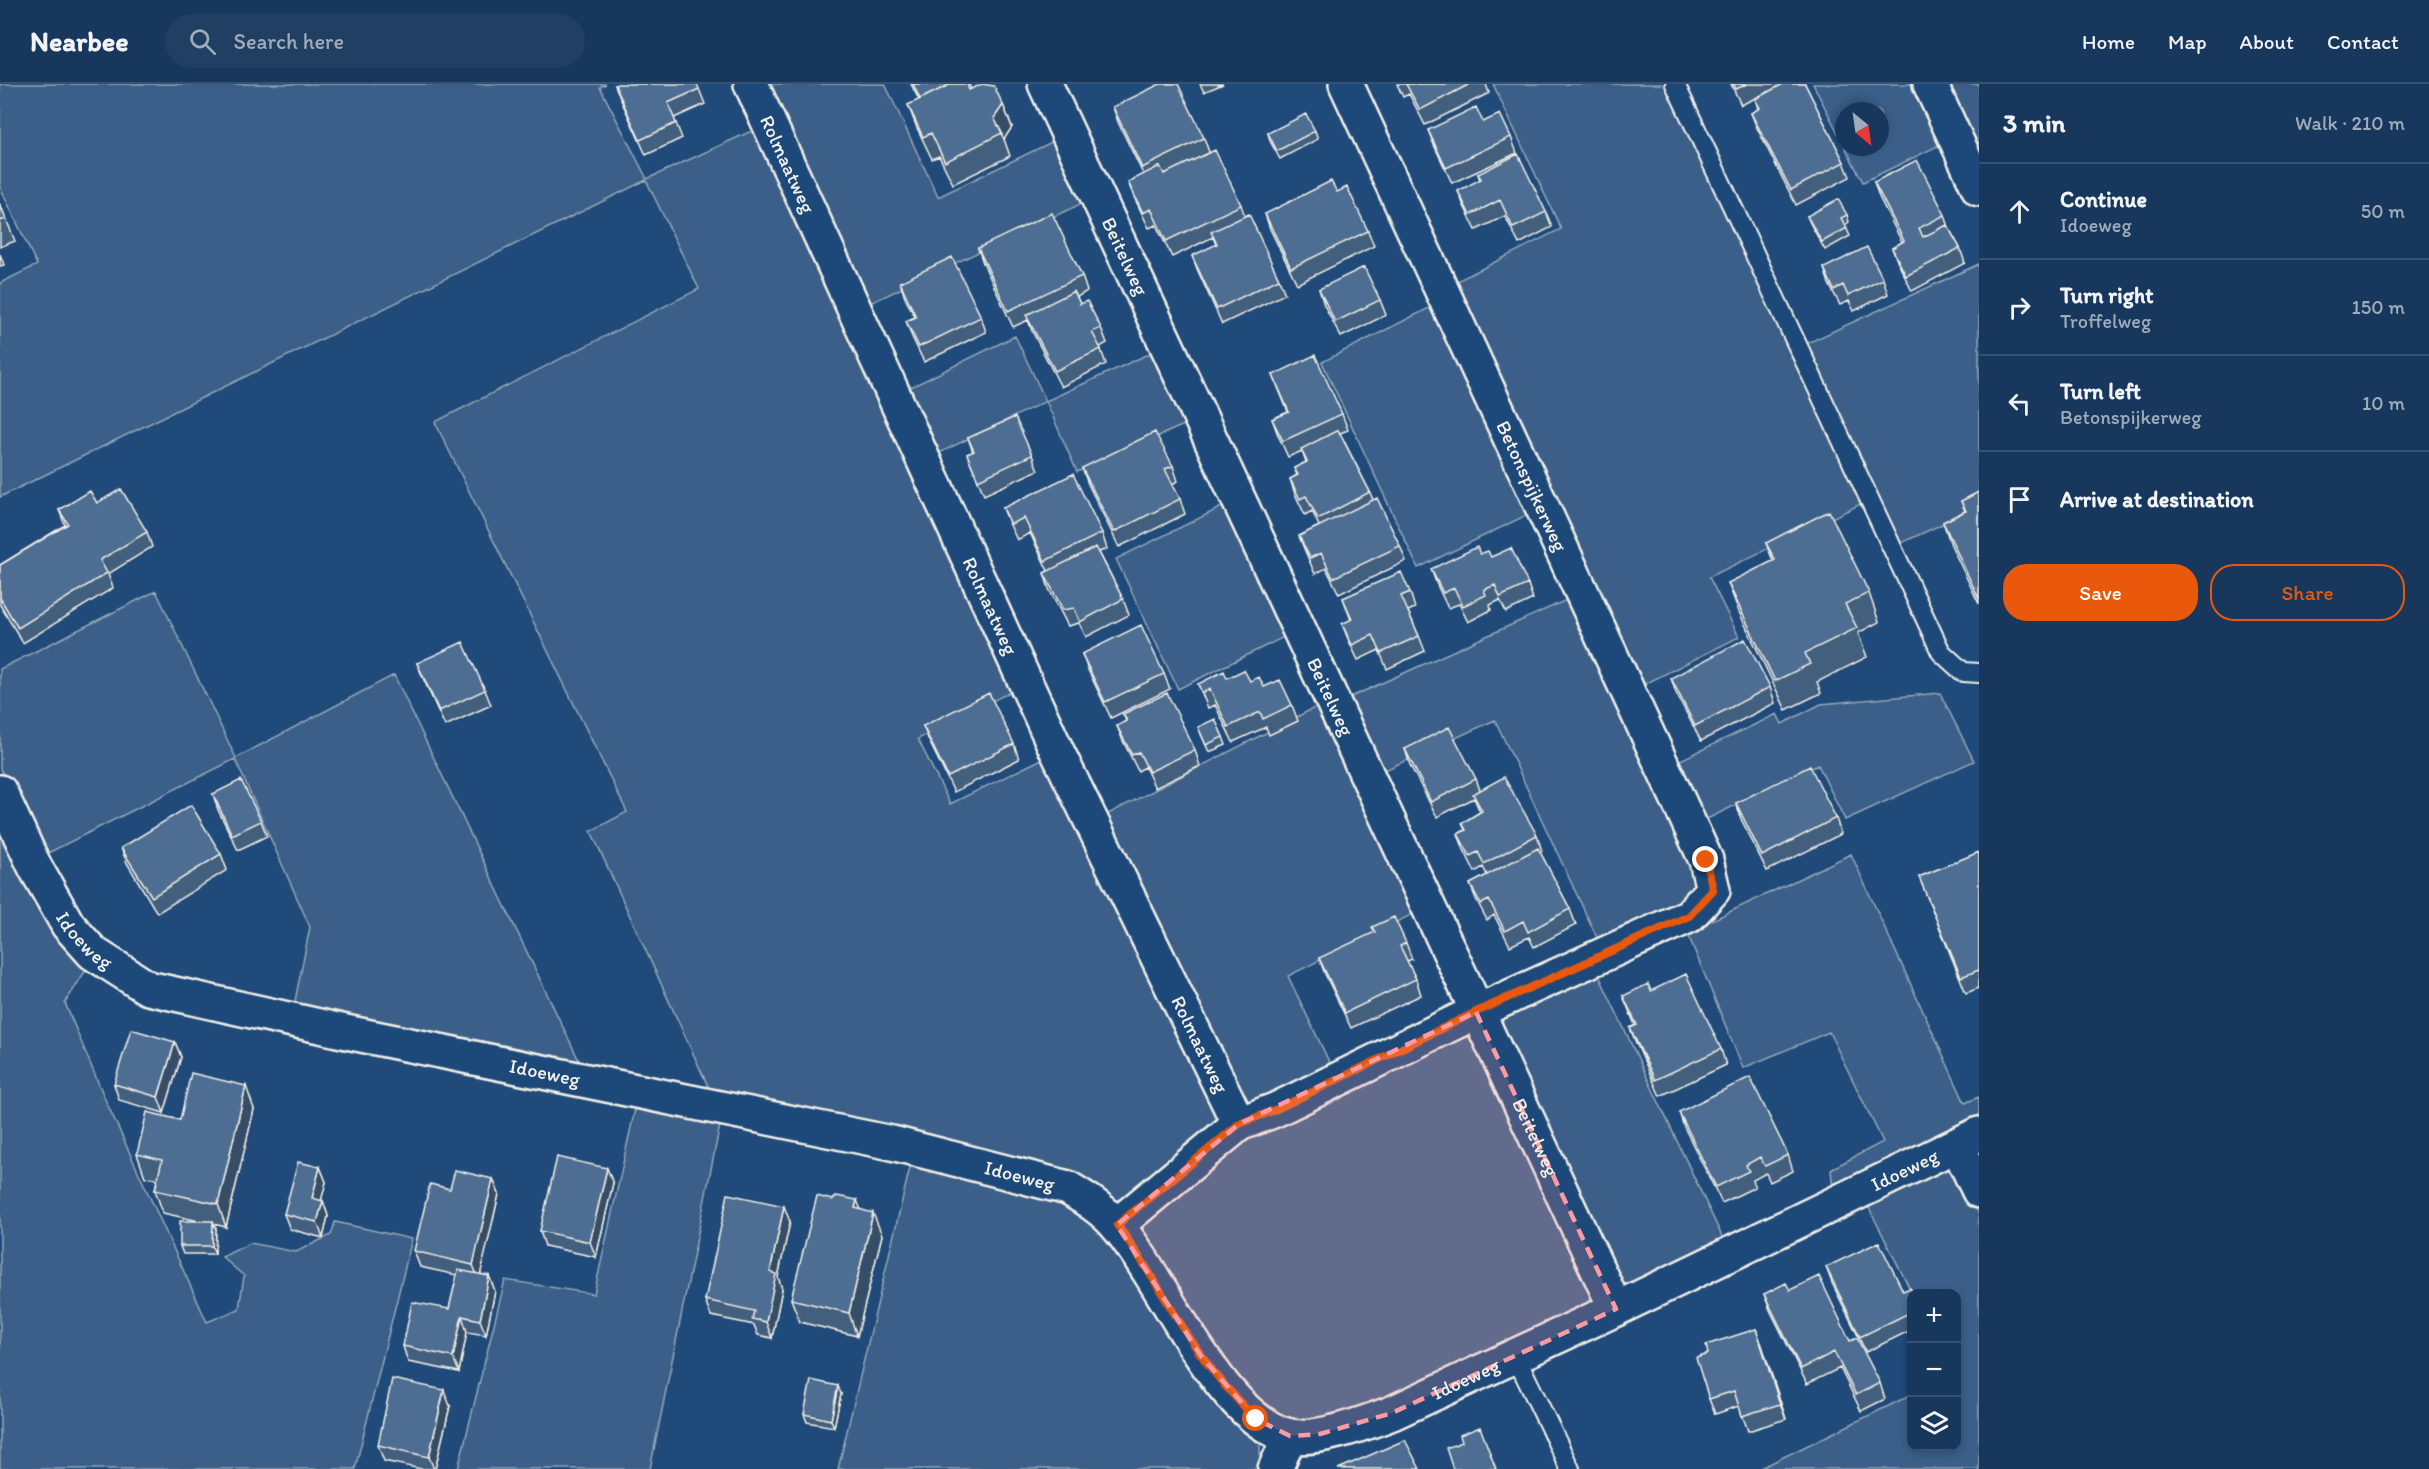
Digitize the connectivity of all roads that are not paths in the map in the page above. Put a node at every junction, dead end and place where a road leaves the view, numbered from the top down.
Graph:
1 (751, 84) edge
2 (1045, 84) edge
3 (1346, 84) edge
4 (1675, 84) edge
5 (1930, 84) edge
6 (1979, 189) edge
7 (1979, 673) edge
8 (3, 807) edge
9 (1476, 1012) junction
10 (1239, 1124) junction
11 (1968, 1140) edge
12 (1979, 1191) edge
13 (1117, 1225) junction
14 (1616, 1309) junction
15 (1516, 1357) junction
16 (1290, 1436) junction
17 (1275, 1469) edge
18 (1570, 1469) edge

1 - 10 street, Rolmaatweg
2 - 9 street, Beitelweg
3 - 9 street, Betonspijkerweg
4 - 7 lane
5 - 6 street
8 - 13 street, Idoeweg
9 - 10 street
9 - 14 street, Beitelweg
10 - 13 street
11 - 12 street
11 - 14 street, Idoeweg
13 - 16 street, Idoeweg
14 - 15 street, Idoeweg
15 - 16 street, Idoeweg
15 - 18 lane
16 - 17 street

